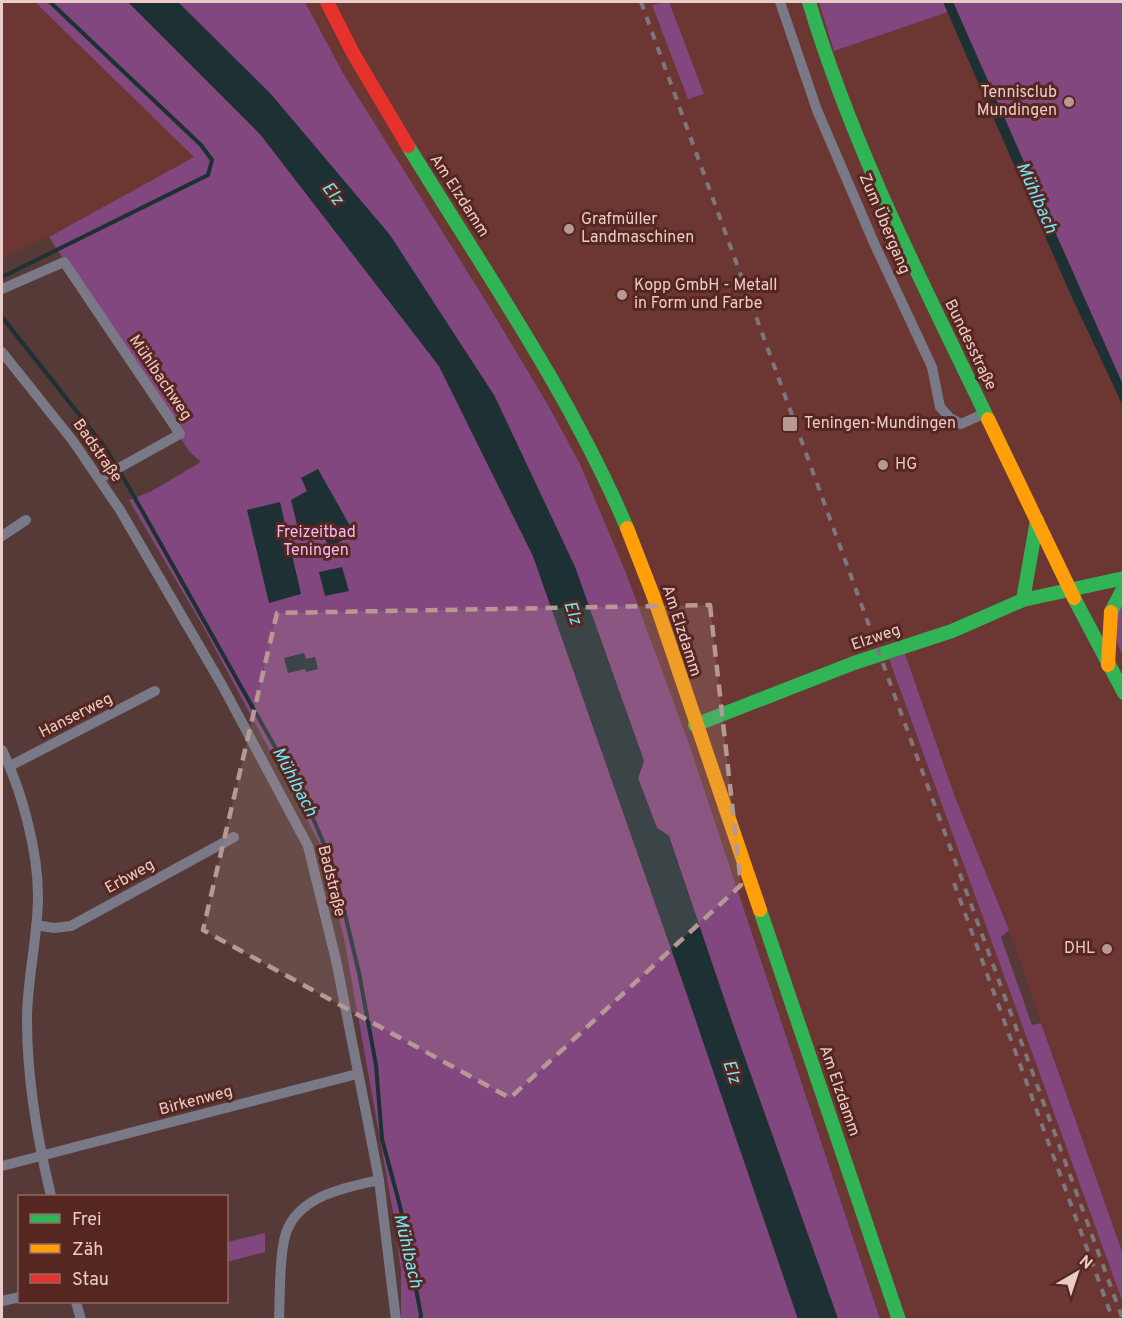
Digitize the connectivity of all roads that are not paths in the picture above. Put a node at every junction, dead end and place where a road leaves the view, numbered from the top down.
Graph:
1 (327, 2) edge
2 (780, 2) edge
3 (808, 2) edge
4 (2, 289) edge
5 (2, 352) edge
6 (985, 413) junction
7 (99, 479) junction
8 (26, 520) dead end
9 (1037, 520) junction
10 (2, 536) edge
11 (1124, 578) edge
12 (1124, 587) edge
13 (1070, 590) junction
14 (1023, 600) junction
15 (1107, 666) junction
16 (155, 691) dead end
17 (1124, 693) edge
18 (695, 725) junction
19 (2, 750) edge
20 (9, 766) junction
21 (234, 837) dead end
22 (36, 925) junction
23 (357, 1074) junction
24 (42, 1157) junction
25 (2, 1166) edge
26 (378, 1180) junction
27 (51, 1195) edge
28 (18, 1297) edge
29 (2, 1301) edge
30 (76, 1303) edge
31 (81, 1320) edge
32 (279, 1320) edge
33 (396, 1320) edge
34 (899, 1320) edge

1 - 18 street, Am Elzdamm
2 - 6 street, Zum Übergang
3 - 6 street, Bundesstraße
4 - 7 street, Mühlbachweg
5 - 7 street, Badstraße
6 - 9 street, Bundesstraße
7 - 23 street, Badstraße
8 - 10 street
9 - 13 street, Bundesstraße
9 - 14 street
11 - 13 street, Elzweg
12 - 15 street
13 - 14 street, Elzweg
13 - 15 street, Bundesstraße
14 - 18 street, Elzweg
15 - 17 street, Bundesstraße
16 - 20 street, Hanserweg
18 - 34 street, Am Elzdamm
19 - 20 street
20 - 22 street
21 - 22 street, Erbweg
22 - 24 street
23 - 24 street, Birkenweg
23 - 26 street, Badstraße
24 - 25 street, Birkenweg
24 - 27 street
26 - 32 street
26 - 33 street, Badstraße
28 - 29 street
30 - 31 street

